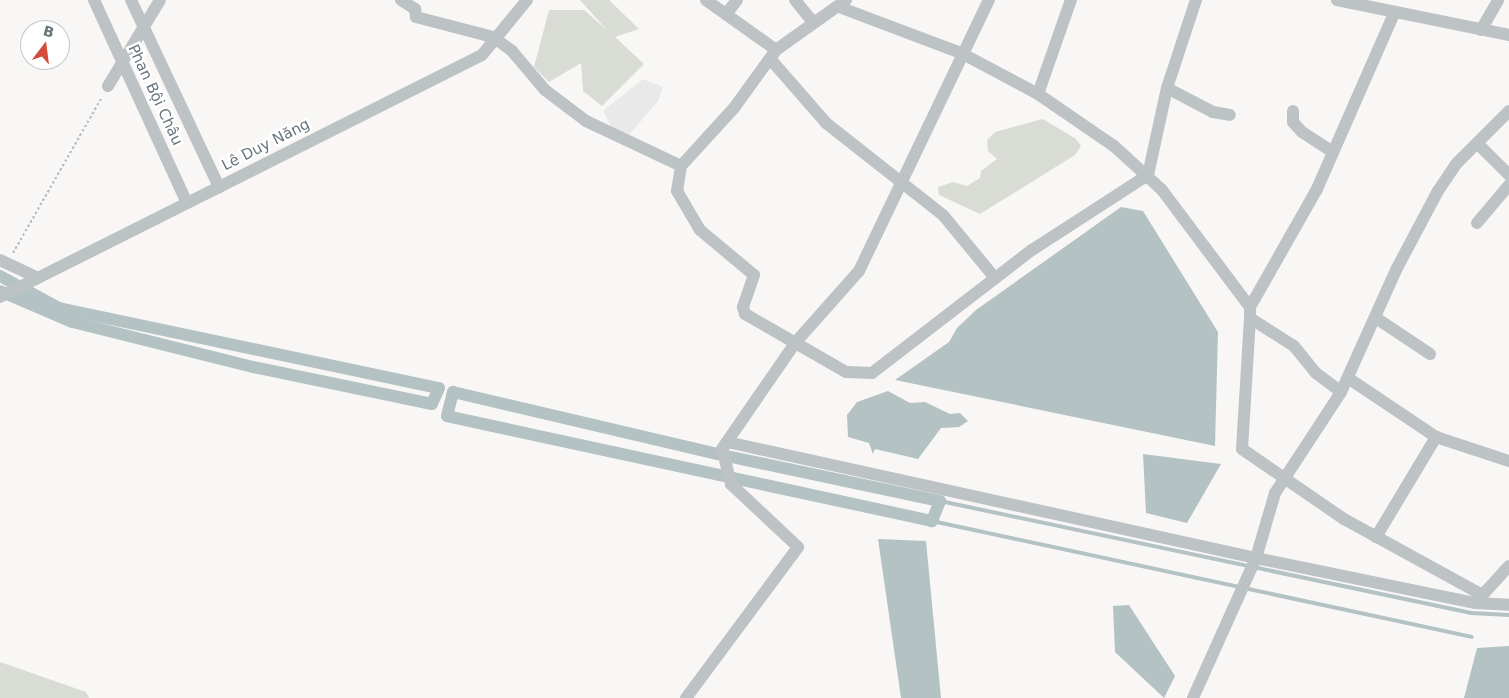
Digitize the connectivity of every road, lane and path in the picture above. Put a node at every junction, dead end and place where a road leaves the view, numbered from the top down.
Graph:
1 (94, 0) edge
2 (131, 0) edge
3 (160, 0) edge
4 (401, 0) edge
5 (526, 0) edge
6 (706, 0) edge
7 (737, 0) edge
8 (795, 0) edge
9 (989, 0) edge
10 (1071, 0) edge
11 (1196, 0) edge
12 (1337, 0) edge
13 (1498, 0) edge
14 (842, 4) edge
15 (727, 13) junction
16 (1394, 14) junction
17 (812, 21) junction
18 (144, 27) junction
19 (1481, 30) junction
20 (1509, 35) edge
21 (493, 38) junction
22 (961, 53) junction
23 (774, 55) junction
24 (122, 62) junction
25 (108, 86) joint
26 (1167, 88) junction
27 (1038, 94) junction
28 (1293, 111) dead end
29 (1509, 112) edge
30 (1230, 115) dead end
31 (1478, 144) junction
32 (1333, 152) junction
33 (681, 166) junction
34 (1148, 175) junction
35 (1509, 175) edge
36 (904, 181) junction
37 (1509, 185) edge
38 (219, 187) junction
39 (187, 203) junction
40 (1477, 223) dead end
41 (3, 262) edge
42 (995, 278) junction
43 (33, 280) junction
44 (0, 297) edge
45 (1250, 313) junction
46 (1376, 318) junction
47 (795, 343) junction
48 (1430, 354) dead end
49 (1348, 378) junction
50 (1341, 392) junction
51 (1436, 437) junction
52 (725, 445) junction
53 (1507, 455) edge
54 (1284, 480) junction
55 (1376, 537) junction
56 (1254, 561) junction
57 (1509, 566) edge
58 (1479, 599) junction
59 (1509, 605) edge
60 (686, 698) edge
61 (1193, 698) edge

1 - 24 street, Phan Bội Châu
2 - 18 street, Phan Bội Châu
3 - 18 street
4 - 21 street
5 - 21 street, Lê Duy Năng
6 - 15 street
7 - 15 street
8 - 17 street
9 - 22 street
10 - 27 street
11 - 26 street
12 - 16 street
13 - 19 street
14 - 17 street
14 - 22 street
15 - 23 street
16 - 19 street
16 - 32 street
17 - 23 street
18 - 24 street
18 - 38 street, Phan Bội Châu
19 - 20 street
21 - 33 street
21 - 38 street, Lê Duy Năng
22 - 27 street
22 - 36 street
23 - 33 street
23 - 36 street
24 - 25 street
24 - 39 street, Phan Bội Châu
25 - 41 path
26 - 30 street
26 - 34 street
27 - 34 street
28 - 32 street
29 - 31 street
31 - 35 street
31 - 46 street
32 - 45 street
33 - 47 street
34 - 42 street
34 - 45 street
36 - 42 street
36 - 47 street
37 - 40 street
38 - 39 street, Lê Duy Năng
39 - 43 street, Lê Duy Năng
41 - 43 street
42 - 47 street
43 - 44 street, Lê Duy Năng
45 - 50 street
45 - 54 street
46 - 48 street
46 - 49 street
47 - 52 street
49 - 50 street
49 - 51 street
50 - 54 street
51 - 53 street
51 - 55 street
52 - 56 street
52 - 60 street
54 - 55 street
54 - 56 street
55 - 58 street
56 - 58 street
56 - 61 street
57 - 58 street
58 - 59 street

